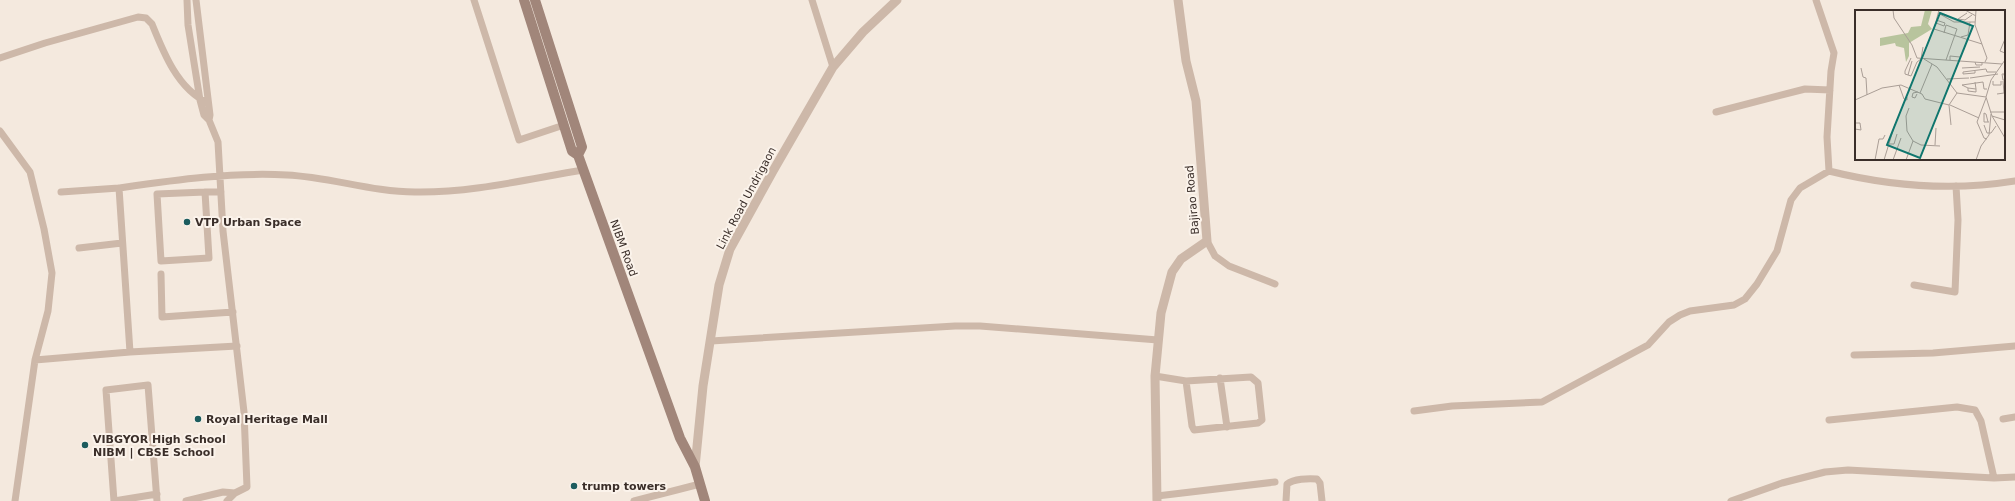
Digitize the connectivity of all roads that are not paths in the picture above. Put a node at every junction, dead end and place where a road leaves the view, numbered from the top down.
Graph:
1 (187, 0) edge
2 (196, 0) edge
3 (474, 0) edge
4 (524, 0) edge
5 (535, 0) edge
6 (812, 0) edge
7 (897, 0) edge
8 (1178, 0) edge
9 (1816, 0) edge
10 (0, 58) edge
11 (833, 68) junction
12 (1830, 90) junction
13 (200, 100) junction
14 (208, 104) junction
15 (1716, 112) dead end
16 (209, 120) junction
17 (564, 125) junction
18 (0, 131) edge
19 (578, 155) junction
20 (583, 170) junction
21 (1829, 171) junction
22 (220, 175) junction
23 (2015, 181) edge
24 (1956, 186) junction
25 (118, 188) junction
26 (61, 192) dead end
27 (205, 192) junction
28 (221, 192) junction
29 (1207, 241) junction
30 (122, 244) junction
31 (78, 248) dead end
32 (160, 274) dead end
33 (1275, 284) dead end
34 (1914, 285) dead end
35 (233, 312) junction
36 (1158, 340) junction
37 (711, 341) junction
38 (237, 346) junction
39 (2015, 346) edge
40 (130, 352) junction
41 (1854, 355) dead end
42 (36, 360) junction
43 (1155, 376) junction
44 (1220, 378) junction
45 (1186, 380) junction
46 (1414, 411) dead end
47 (2015, 416) edge
48 (2004, 418) dead end
49 (1828, 420) dead end
50 (1227, 427) junction
51 (695, 467) junction
52 (2015, 477) edge
53 (1994, 478) junction
54 (1275, 482) dead end
55 (700, 484) junction
56 (235, 493) junction
57 (157, 498) edge
58 (1157, 498) edge
59 (15, 501) edge
60 (114, 501) edge
61 (186, 501) edge
62 (227, 501) edge
63 (634, 501) edge
64 (704, 501) edge
65 (1286, 501) edge
66 (1322, 501) edge
67 (1731, 501) edge

1 - 13 street
2 - 14 street
3 - 17 street
4 - 17 main road
5 - 19 main road, NIBM Road
6 - 11 street
7 - 11 street, Link Road Undrigaon
8 - 29 street, Bajirao Road
9 - 12 street
10 - 13 street
11 - 37 street, Link Road Undrigaon
12 - 15 street
12 - 21 street
13 - 14 street
13 - 16 street
14 - 16 street
16 - 22 street
17 - 19 main road
18 - 42 street
19 - 20 main road, NIBM Road
20 - 22 street
20 - 51 main road, NIBM Road
21 - 24 street
21 - 46 street
22 - 25 street
22 - 28 street
23 - 24 street
24 - 34 street
25 - 26 street
25 - 30 street
27 - 27 street
27 - 28 street
28 - 35 street
29 - 33 street
29 - 36 street, Bajirao Road
30 - 31 street
30 - 40 street
32 - 35 street
35 - 38 street
36 - 37 street
36 - 43 street, Bajirao Road
37 - 51 street, Link Road Undrigaon
38 - 40 street
38 - 56 street
39 - 41 street
40 - 42 street
42 - 59 street
43 - 45 street
43 - 58 street, Bajirao Road
44 - 45 street
44 - 50 street
44 - 50 street
45 - 50 street
47 - 48 street
49 - 53 street
51 - 55 main road, NIBM Road
52 - 53 street
53 - 67 street
54 - 58 street
55 - 63 street
55 - 64 main road, NIBM Road
56 - 61 street
56 - 62 street
57 - 60 street
57 - 60 street
65 - 66 street

